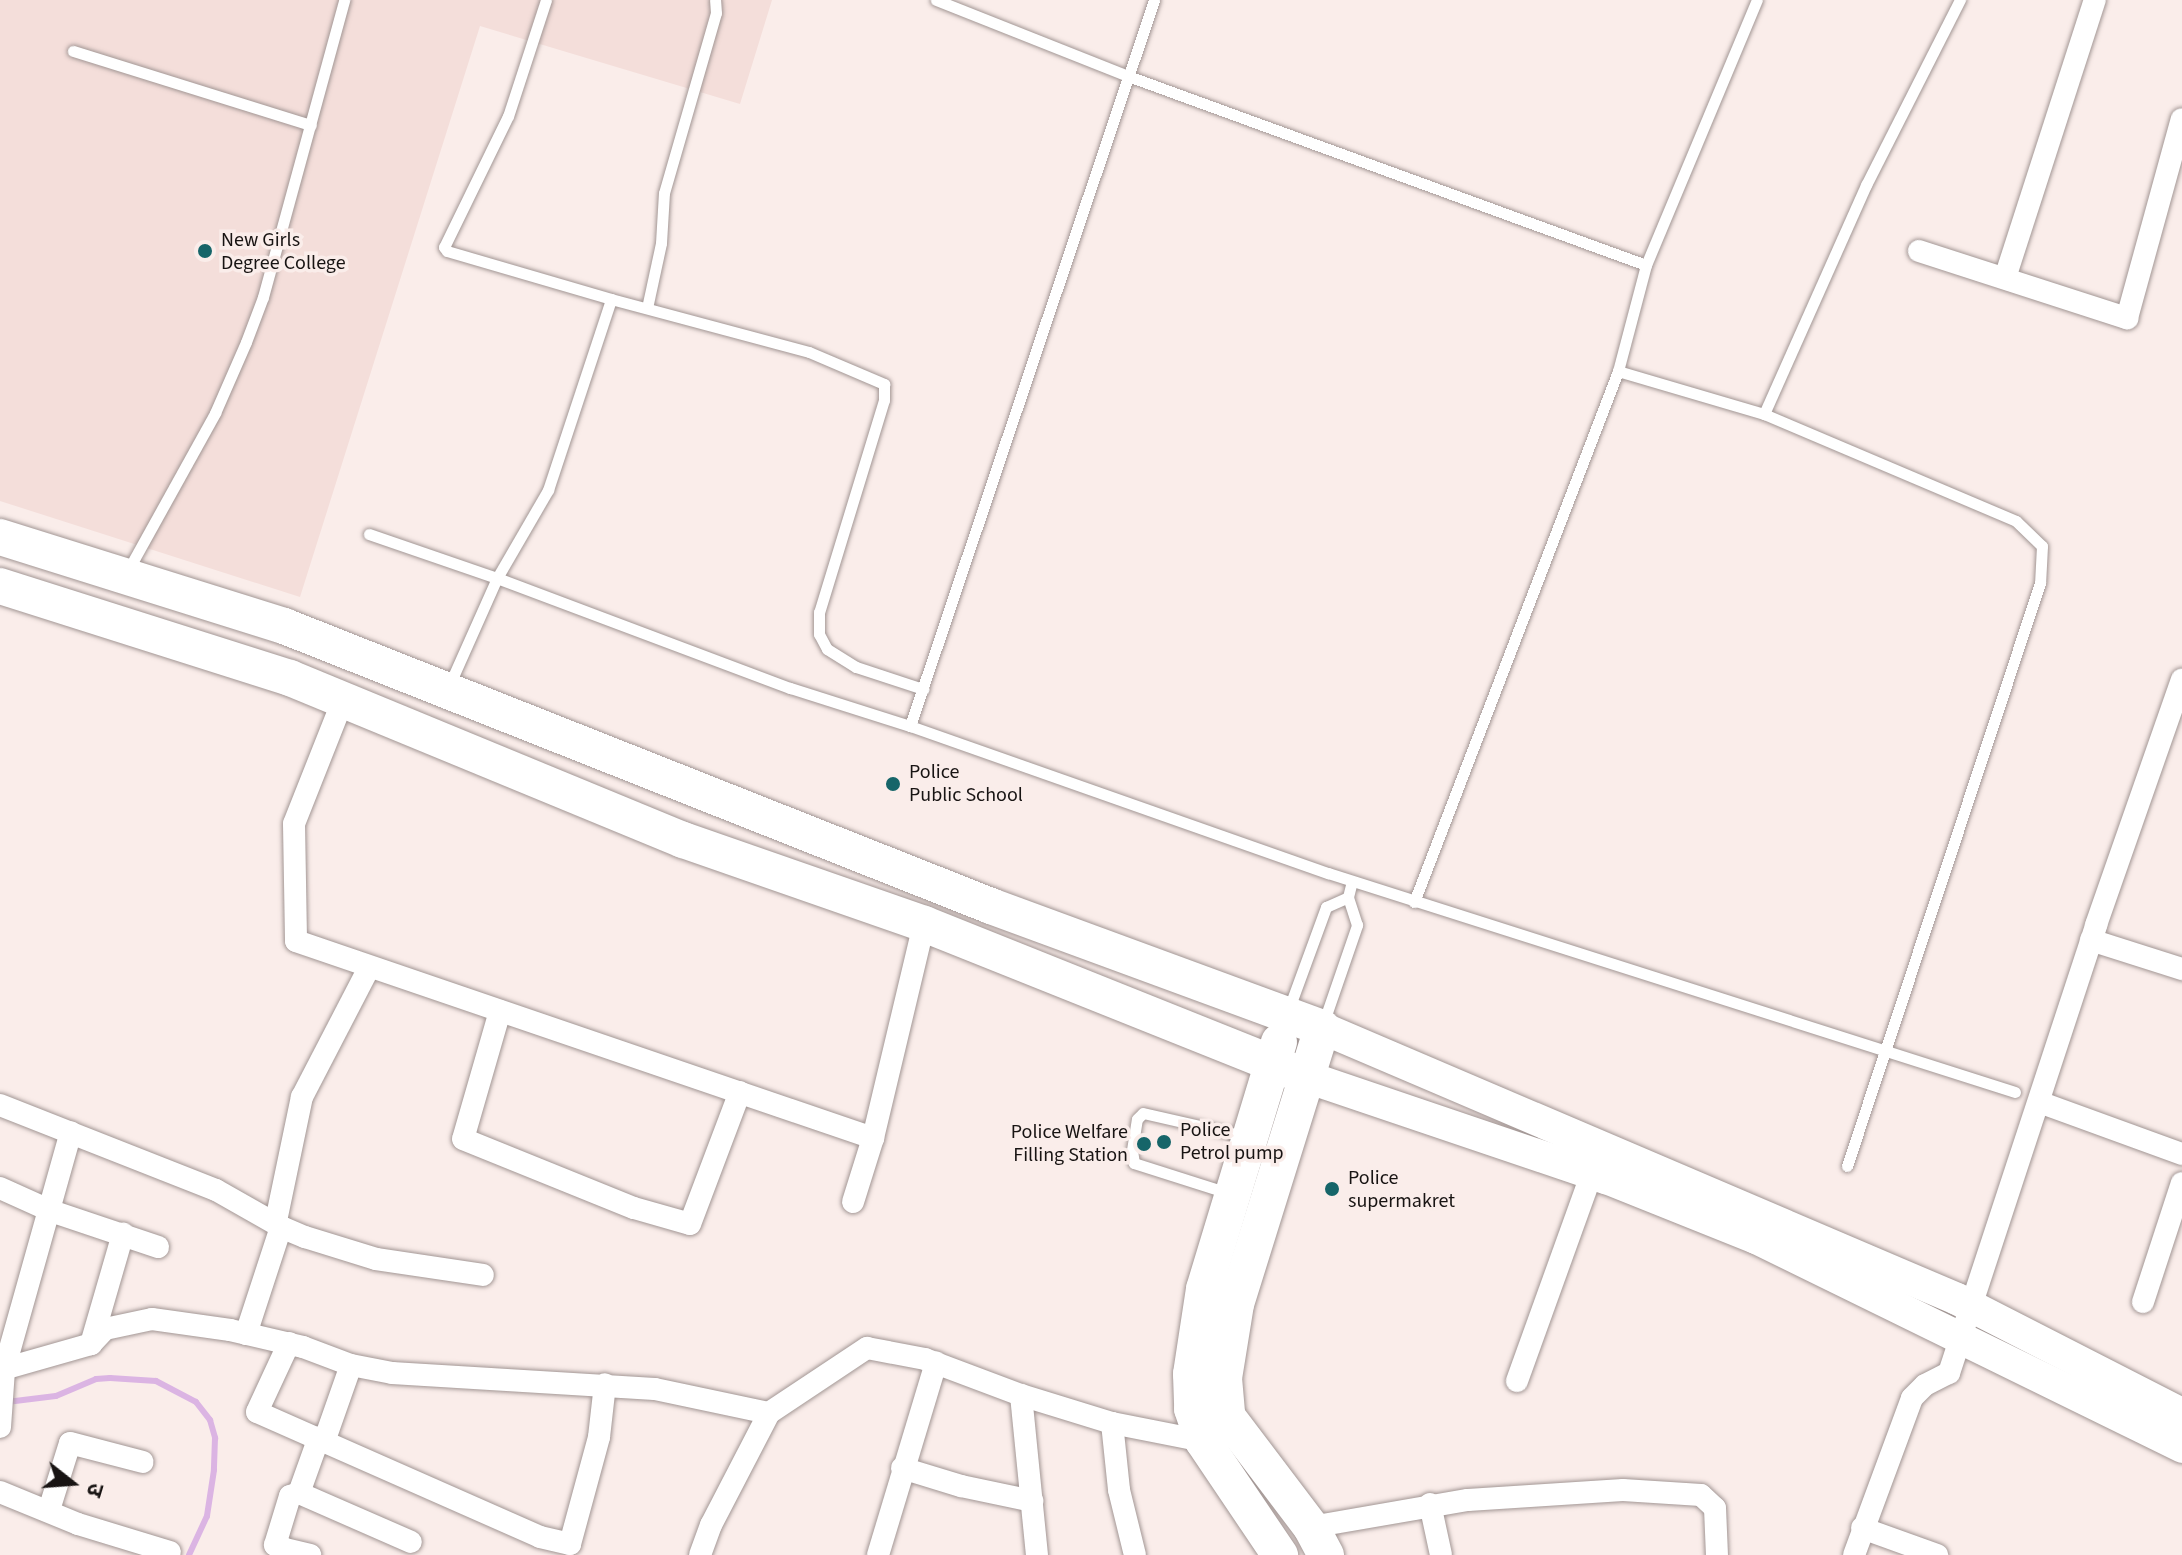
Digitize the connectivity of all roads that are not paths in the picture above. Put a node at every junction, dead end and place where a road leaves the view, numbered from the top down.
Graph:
1 (344, 0) edge
2 (546, 0) edge
3 (715, 0) edge
4 (936, 0) edge
5 (1154, 0) edge
6 (1757, 0) edge
7 (1960, 0) edge
8 (2095, 0) edge
9 (73, 51) dead end
10 (1128, 76) junction
11 (2182, 119) edge
12 (311, 125) junction
13 (2173, 188) edge
14 (1919, 251) dead end
15 (1646, 265) junction
16 (2005, 278) junction
17 (611, 299) junction
18 (647, 308) junction
19 (1618, 371) junction
20 (1764, 414) junction
21 (369, 534) dead end
22 (0, 537) edge
23 (125, 576) junction
24 (497, 578) junction
25 (0, 586) edge
26 (2182, 680) edge
27 (447, 688) junction
28 (923, 689) junction
29 (343, 700) junction
30 (910, 726) junction
31 (1352, 881) junction
32 (1348, 897) junction
33 (1414, 902) junction
34 (924, 924) junction
35 (2091, 940) junction
36 (369, 968) junction
37 (2182, 969) edge
38 (500, 1011) junction
39 (1287, 1015) junction
40 (1322, 1028) junction
41 (1883, 1050) junction
42 (1288, 1070) junction
43 (740, 1092) junction
44 (2015, 1092) dead end
45 (2039, 1102) junction
46 (0, 1105) edge
47 (71, 1132) junction
48 (1250, 1137) junction
49 (873, 1138) junction
50 (2182, 1154) edge
51 (1847, 1166) dead end
52 (1592, 1173) junction
53 (2182, 1183) edge
54 (0, 1188) edge
55 (1232, 1194) junction
56 (853, 1202) dead end
57 (51, 1211) junction
58 (278, 1224) junction
59 (123, 1234) junction
60 (158, 1247) dead end
61 (483, 1275) dead end
62 (2143, 1302) dead end
63 (1973, 1307) junction
64 (246, 1334) junction
65 (1961, 1338) junction
66 (289, 1343) junction
67 (91, 1344) junction
68 (936, 1363) junction
69 (351, 1365) junction
70 (2, 1370) edge
71 (1517, 1381) dead end
72 (605, 1384) junction
73 (1021, 1395) junction
74 (769, 1413) junction
75 (2182, 1414) edge
76 (1112, 1423) junction
77 (0, 1426) edge
78 (322, 1438) junction
79 (1203, 1441) junction
80 (2182, 1447) edge
81 (143, 1462) dead end
82 (902, 1468) junction
83 (0, 1492) edge
84 (299, 1493) junction
85 (1032, 1501) junction
86 (1430, 1504) junction
87 (49, 1510) junction
88 (1862, 1528) junction
89 (1318, 1541) edge
90 (411, 1542) dead end
91 (569, 1550) edge
92 (170, 1552) dead end
93 (284, 1552) edge
94 (310, 1555) edge
95 (700, 1555) edge
96 (878, 1555) edge
97 (1037, 1555) edge
98 (1135, 1555) edge
99 (1280, 1555) edge
100 (1441, 1555) edge
101 (1717, 1555) edge
102 (1854, 1555) edge
103 (1937, 1555) edge

1 - 12 lane
2 - 17 lane
3 - 18 lane
4 - 10 lane
5 - 10 lane
6 - 15 lane
7 - 20 lane
8 - 16 street
9 - 12 lane
10 - 15 lane
10 - 28 lane
11 - 13 street
12 - 23 lane
13 - 16 street
14 - 16 street
15 - 19 lane
17 - 18 lane
17 - 24 lane
18 - 28 lane
19 - 20 lane
19 - 33 lane
20 - 41 lane
21 - 24 lane
22 - 23 main road
23 - 27 main road
24 - 27 lane
24 - 30 lane
25 - 29 main road
26 - 35 street
27 - 39 main road
28 - 30 lane
29 - 34 main road
29 - 36 street
30 - 31 lane
31 - 32 lane
31 - 33 lane
32 - 39 lane
32 - 40 lane
33 - 41 lane
34 - 42 main road
34 - 49 street
35 - 37 street
35 - 45 street
36 - 38 street
36 - 58 street
38 - 43 street
38 - 43 street
39 - 40 main road
39 - 42 main road
40 - 42 main road
40 - 63 main road
41 - 44 lane
41 - 51 lane
42 - 48 main road
42 - 52 main road
42 - 89 main road
43 - 49 street
45 - 50 street
45 - 63 street
46 - 47 street
47 - 57 street
47 - 58 street
48 - 55 main road
48 - 55 lane
49 - 56 street
52 - 65 main road
52 - 71 street
53 - 62 street
54 - 57 street
55 - 79 main road
57 - 59 street
57 - 70 street
58 - 61 street
58 - 64 street
59 - 60 street
59 - 67 street
63 - 65 street
63 - 75 main road
64 - 66 street
64 - 67 street
65 - 80 main road
65 - 88 street
66 - 69 street
66 - 78 street
67 - 70 street
68 - 73 street
68 - 74 street
68 - 82 street
69 - 72 street
69 - 78 street
70 - 77 street
72 - 74 street
72 - 91 street
73 - 76 street
73 - 85 street
74 - 95 street
76 - 79 street
76 - 98 street
78 - 84 street
78 - 91 street
79 - 99 main road
81 - 87 street
82 - 85 street
82 - 96 street
83 - 87 street
84 - 90 street
84 - 93 street
85 - 97 street
86 - 89 street
86 - 100 street
86 - 101 street
87 - 92 street
88 - 102 street
88 - 103 street
93 - 94 street

